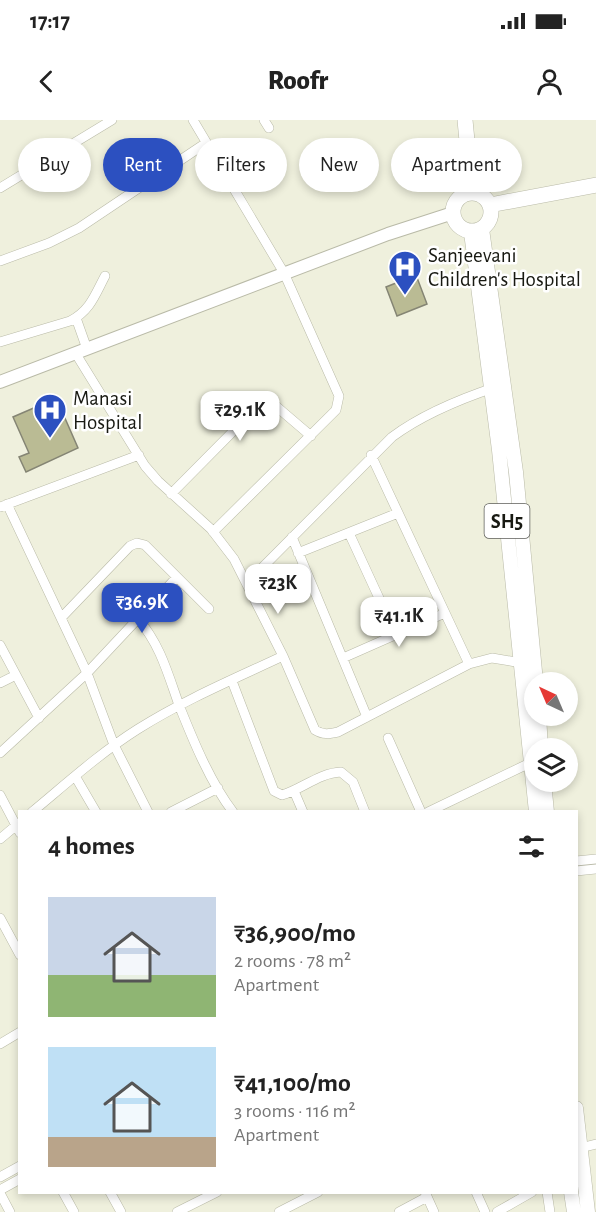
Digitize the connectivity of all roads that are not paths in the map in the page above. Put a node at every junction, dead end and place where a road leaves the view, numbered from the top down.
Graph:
1 (112, 120) edge
2 (193, 120) edge
3 (465, 120) edge
4 (204, 138) edge
5 (195, 149) edge
6 (596, 185) edge
7 (0, 188) edge
8 (236, 192) edge
9 (472, 193) junction
10 (490, 206) junction
11 (453, 213) junction
12 (476, 230) junction
13 (0, 261) edge
14 (284, 273) junction
15 (105, 276) dead end
16 (76, 318) junction
17 (0, 342) edge
18 (81, 352) junction
19 (0, 382) edge
20 (497, 387) junction
21 (311, 436) junction
22 (139, 455) junction
23 (371, 455) junction
24 (171, 494) junction
25 (4, 505) edge
26 (398, 513) junction
27 (213, 532) junction
28 (349, 533) junction
29 (292, 537) junction
30 (298, 553) junction
31 (177, 577) junction
32 (247, 583) junction
33 (209, 609) dead end
34 (445, 613) junction
35 (61, 618) junction
36 (138, 619) junction
37 (396, 635) junction
38 (0, 645) edge
39 (283, 656) junction
40 (342, 658) junction
41 (522, 663) junction
42 (469, 664) junction
43 (535, 672) edge
44 (87, 673) junction
45 (16, 675) junction
46 (232, 681) junction
47 (0, 683) edge
48 (180, 706) junction
49 (367, 717) junction
50 (39, 718) junction
51 (388, 738) dead end
52 (530, 738) edge
53 (114, 745) junction
54 (0, 753) edge
55 (524, 766) edge
56 (75, 776) junction
57 (218, 788) junction
58 (294, 791) junction
59 (534, 792) edge
60 (545, 792) edge
61 (0, 795) edge
62 (34, 810) edge
63 (95, 810) edge
64 (147, 810) edge
65 (175, 810) edge
66 (232, 810) edge
67 (302, 810) edge
68 (364, 810) edge
69 (420, 810) edge
70 (432, 810) edge
71 (536, 810) edge
72 (547, 810) edge
73 (18, 827) edge
74 (0, 838) edge
75 (596, 859) edge
76 (578, 861) edge
77 (596, 869) edge
78 (578, 871) edge
79 (0, 918) edge
80 (18, 951) edge
81 (18, 1033) edge
82 (0, 1043) edge
83 (596, 1144) edge
84 (578, 1148) edge
85 (18, 1167) edge
86 (0, 1177) edge
87 (18, 1180) edge
88 (0, 1192) edge
89 (64, 1194) edge
90 (111, 1194) edge
91 (213, 1194) edge
92 (314, 1194) edge
93 (477, 1194) edge
94 (528, 1194) edge
95 (547, 1194) edge
96 (571, 1194) edge
97 (426, 1195) edge
98 (10, 1212) edge
99 (74, 1212) edge
100 (121, 1212) edge
101 (177, 1212) edge
102 (279, 1212) edge
103 (399, 1212) edge
104 (434, 1212) edge
105 (485, 1212) edge
106 (496, 1212) edge
107 (550, 1212) edge
108 (574, 1212) edge
109 (588, 1212) edge

1 - 7 street
2 - 4 street
3 - 9 highway
5 - 13 street
6 - 10 highway
8 - 14 street
9 - 10 highway
9 - 11 highway
10 - 12 highway
11 - 12 highway
11 - 14 main road
12 - 20 main road, SH5
14 - 18 main road
14 - 21 street
15 - 16 street
16 - 17 street
16 - 18 street
18 - 19 main road
18 - 22 street
20 - 23 street
20 - 41 main road, SH5
20 - 43 main road, SH5
21 - 24 street
21 - 27 street
22 - 24 street
22 - 25 street
23 - 26 street
23 - 29 street
24 - 27 street
25 - 35 street
26 - 28 street
26 - 34 street
27 - 32 street
28 - 30 street
28 - 37 street
29 - 30 street
29 - 32 street
30 - 40 street
31 - 33 street
31 - 35 street
31 - 36 street
32 - 39 street
34 - 37 street
34 - 42 street
35 - 44 street
36 - 44 street
36 - 48 street
37 - 40 street
38 - 45 street
39 - 46 street
39 - 49 street
40 - 49 street
41 - 42 street
41 - 52 main road, SH5
42 - 49 street
44 - 50 street
44 - 53 street
45 - 47 street
45 - 50 street
46 - 48 street
46 - 58 street
48 - 53 street
48 - 57 street
50 - 54 street
51 - 69 street
53 - 56 street
53 - 64 street
55 - 70 street
56 - 62 street
56 - 63 street
57 - 65 street
57 - 66 street
58 - 67 street
58 - 68 street
59 - 71 main road, SH5
60 - 72 main road
61 - 73 street
73 - 74 street
75 - 76 street
77 - 78 street
79 - 80 street
81 - 82 street
83 - 84 street
84 - 109 main road
85 - 86 street
87 - 88 street
88 - 98 street
89 - 99 street
90 - 100 street
91 - 101 street
92 - 102 street
93 - 105 street
94 - 106 street
95 - 107 street
96 - 108 main road
97 - 103 street
97 - 104 street

